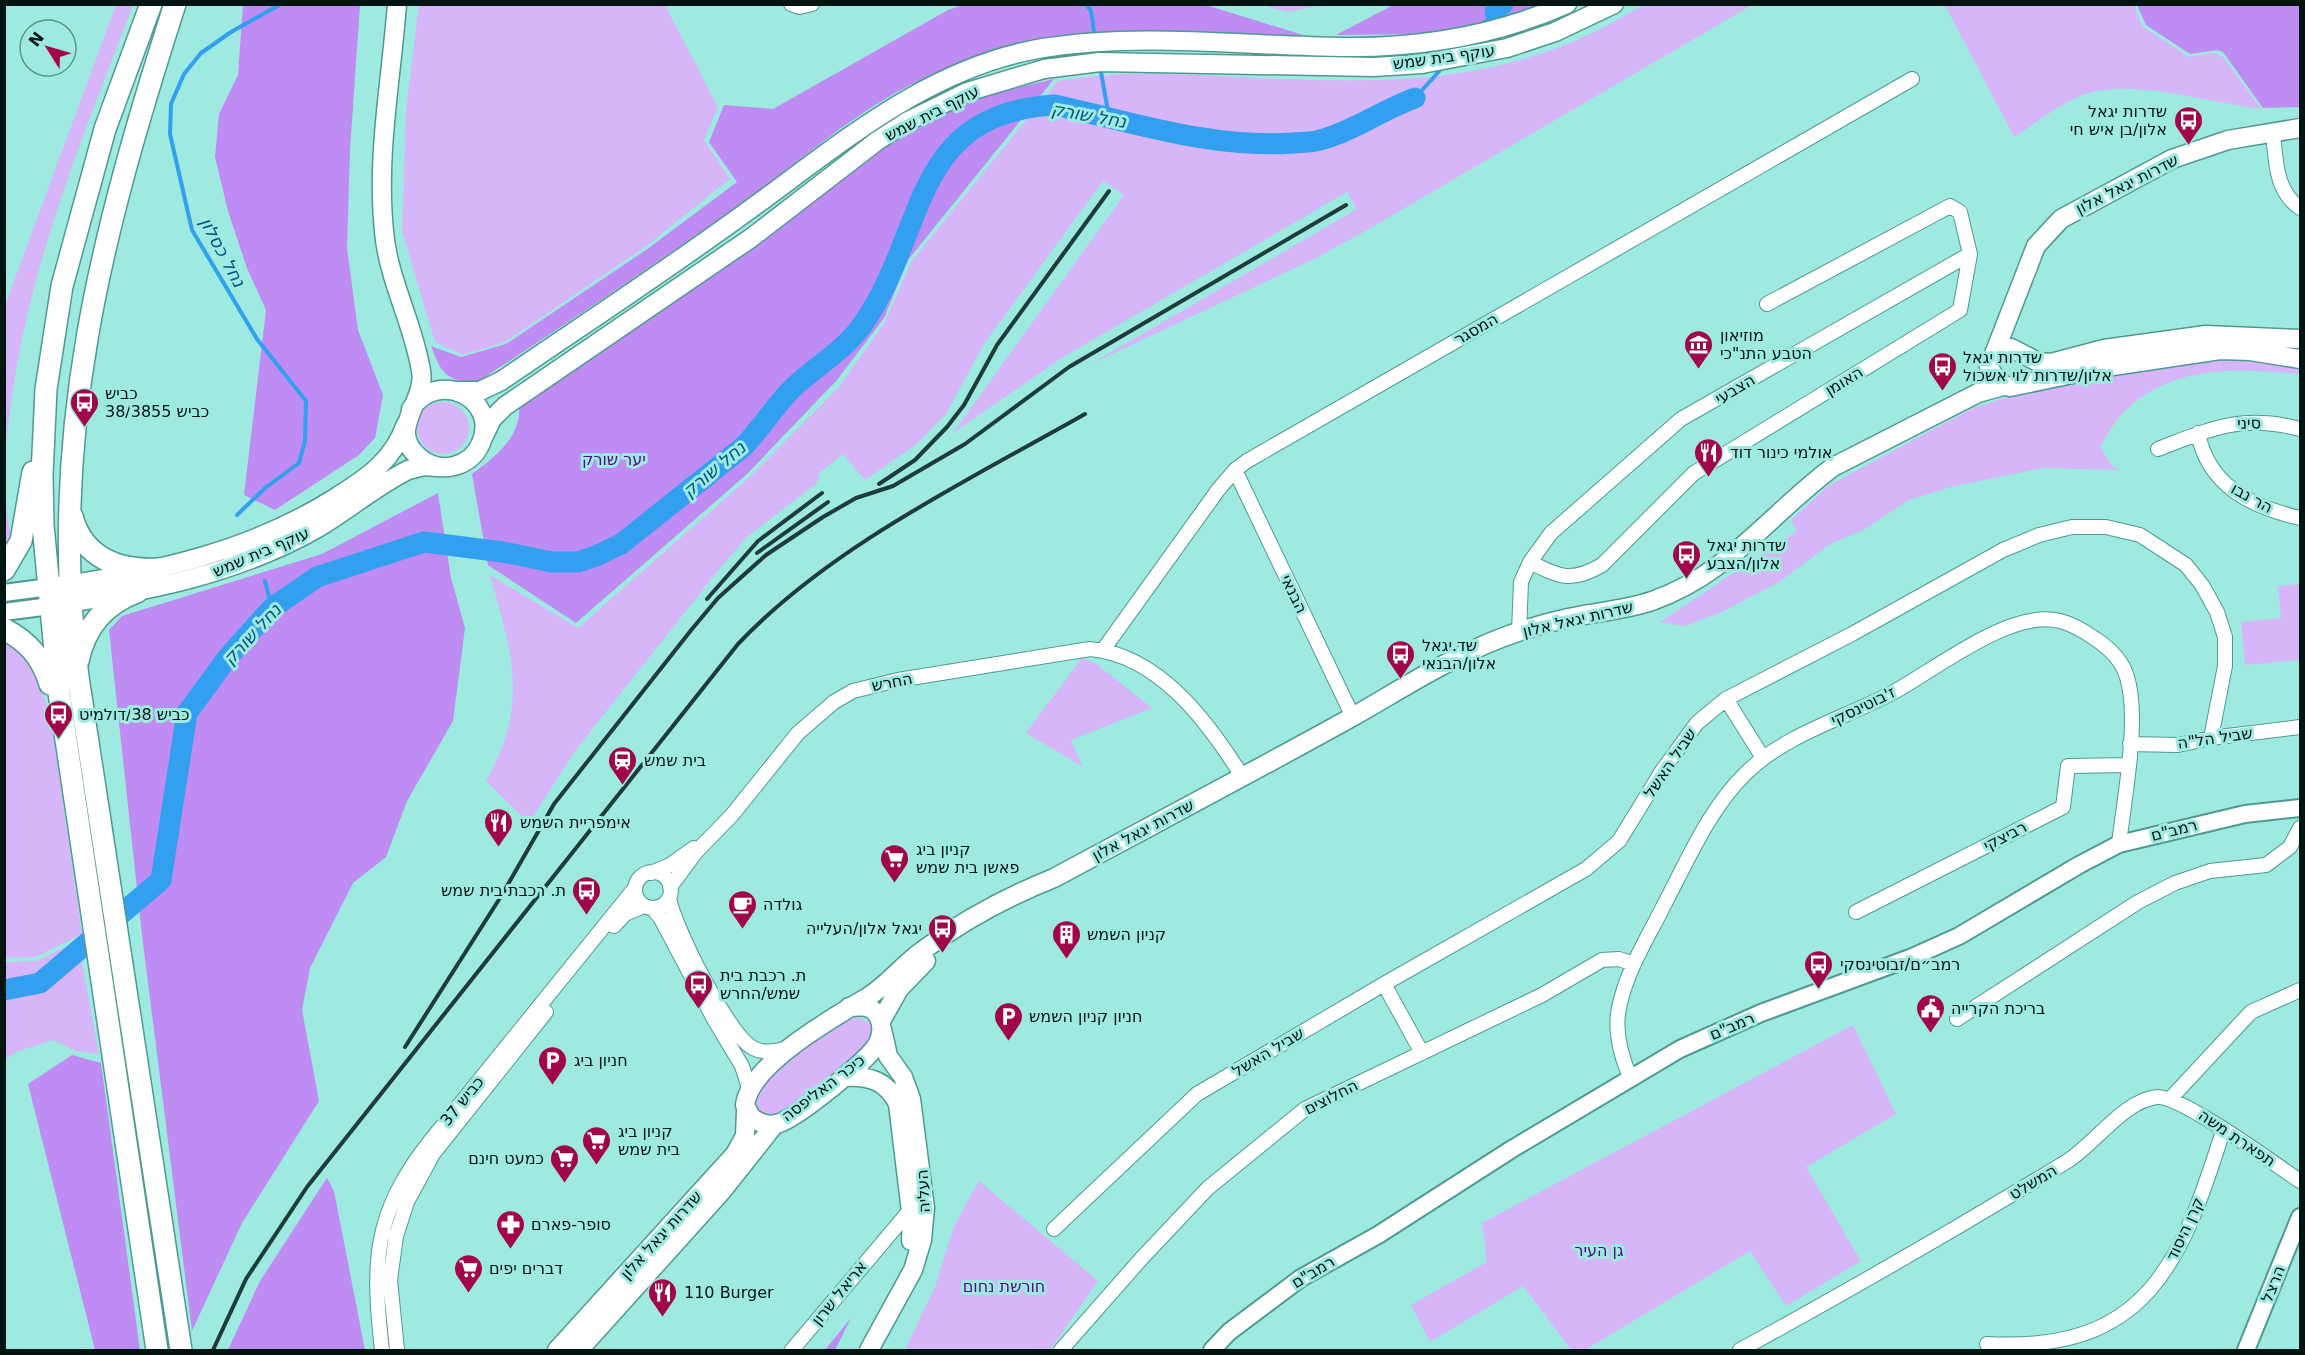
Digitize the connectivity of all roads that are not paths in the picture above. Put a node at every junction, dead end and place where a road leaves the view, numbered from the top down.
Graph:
1 (150, 4) edge
2 (175, 4) edge
3 (397, 4) edge
4 (792, 4) edge
5 (812, 4) edge
6 (1567, 4) edge
7 (1614, 4) edge
8 (1912, 79) dead end
9 (2301, 128) edge
10 (2273, 133) junction
11 (2301, 208) edge
12 (1970, 254) junction
13 (1767, 304) dead end
14 (2010, 313) junction
15 (2301, 339) edge
16 (2020, 352) junction
17 (418, 356) junction
18 (2301, 359) edge
19 (1992, 361) junction
20 (2010, 386) junction
21 (452, 390) junction
22 (1956, 403) junction
23 (44, 412) junction
24 (409, 416) junction
25 (2301, 429) edge
26 (2198, 434) junction
27 (483, 438) junction
28 (2158, 449) dead end
29 (438, 467) junction
30 (1235, 470) junction
31 (69, 494) junction
32 (2301, 518) edge
33 (1530, 562) junction
34 (160, 569) junction
35 (4, 570) edge
36 (137, 592) junction
37 (4, 593) edge
38 (59, 595) junction
39 (4, 612) edge
40 (4, 629) edge
41 (1519, 632) junction
42 (1103, 650) junction
43 (78, 677) junction
44 (1726, 699) junction
45 (1353, 717) junction
46 (63, 720) junction
47 (2301, 728) edge
48 (2211, 738) junction
49 (2130, 744) junction
50 (1763, 758) junction
51 (2128, 765) junction
52 (1242, 776) junction
53 (2301, 808) edge
54 (732, 815) junction
55 (2301, 828) edge
56 (2119, 844) junction
57 (650, 873) junction
58 (1054, 878) junction
59 (635, 888) junction
60 (670, 892) junction
61 (648, 907) junction
62 (1856, 912) dead end
63 (1634, 964) junction
64 (1384, 984) junction
65 (2301, 990) edge
66 (849, 1007) junction
67 (1957, 1019) dead end
68 (881, 1024) junction
69 (791, 1047) junction
70 (1422, 1053) junction
71 (844, 1077) junction
72 (1630, 1077) junction
73 (749, 1088) junction
74 (2171, 1098) junction
75 (746, 1111) junction
76 (775, 1125) junction
77 (2223, 1131) junction
78 (2301, 1181) edge
79 (911, 1209) junction
80 (2301, 1217) edge
81 (1054, 1229) dead end
82 (886, 1236) junction
83 (911, 1240) junction
84 (1987, 1344) dead end
85 (157, 1350) edge
86 (180, 1350) edge
87 (382, 1350) edge
88 (397, 1350) edge
89 (557, 1350) edge
90 (579, 1350) edge
91 (792, 1350) edge
92 (856, 1350) edge
93 (869, 1350) edge
94 (1061, 1350) edge
95 (1212, 1350) edge
96 (1740, 1350) edge
97 (2246, 1350) edge

1 - 23 highway
2 - 31 highway
3 - 17 main road
4 - 5 street
6 - 21 main road, עוקף בית שמש
7 - 27 main road, עוקף בית שמש
8 - 30 street, המסגר
9 - 10 main road, שדרות יגאל אלון
10 - 11 street
10 - 14 main road, שדרות יגאל אלון
12 - 13 street, האומן
12 - 33 street, הצבעי
12 - 33 street, האומן
14 - 16 main road
14 - 19 main road, שדרות יגאל אלון
15 - 16 main road
16 - 19 main road
16 - 20 main road
17 - 21 main road
17 - 24 main road, עוקף בית שמש
18 - 20 main road, שדרות יגאל אלון
19 - 20 main road
19 - 22 main road, שדרות יגאל אלון
20 - 22 main road, שדרות יגאל אלון
21 - 24 main road
21 - 27 main road
22 - 41 main road, שדרות יגאל אלון
23 - 35 highway
23 - 38 highway
24 - 29 main road
24 - 34 main road, עוקף בית שמש
25 - 26 street, סיני
26 - 28 street, סיני
26 - 32 street, הר נבו
27 - 29 main road
29 - 36 main road, עוקף בית שמש
30 - 42 street, המסגר
30 - 45 street, הבנאי
31 - 34 highway
31 - 38 highway
33 - 41 street
34 - 38 main road, עוקף בית שמש
36 - 38 main road, עוקף בית שמש
36 - 43 highway
37 - 38 street
38 - 39 street
38 - 43 highway
38 - 46 highway
40 - 46 highway
41 - 45 main road, שדרות יגאל אלון
42 - 52 street
42 - 54 street, החרש
43 - 86 highway
44 - 48 street, שביל האשל
44 - 50 street
44 - 64 street, שביל האשל
45 - 52 main road, שדרות יגאל אלון
46 - 85 highway
47 - 48 street, שביל הל"ה
48 - 49 street, שביל הל"ה
49 - 50 street, ז'בוטינסקי
49 - 51 street, ז'בוטינסקי
50 - 63 street, ז'בוטינסקי
51 - 56 street, ז'בוטינסקי
51 - 62 street, רביצקי
52 - 58 main road, שדרות יגאל אלון
53 - 56 street, רמב"ם
54 - 57 street, החרש
54 - 60 street, החרש
55 - 67 street
56 - 72 street, רמב"ם
57 - 59 street
57 - 60 street
58 - 66 main road, שדרות יגאל אלון
58 - 68 main road, שדרות יגאל אלון
59 - 61 street
59 - 87 street, כביש 37
60 - 61 street
60 - 69 street
61 - 73 street
61 - 88 street, כביש 37
63 - 70 street, החלוצים
63 - 72 street, ז'בוטינסקי
64 - 70 street
64 - 81 street, שביל האשל
65 - 74 street
66 - 68 main road
66 - 69 main road
68 - 71 main road, כיכר האליפסה
68 - 93 main road, העליה
69 - 73 main road
70 - 94 street, החלוצים
71 - 76 main road, כיכר האליפסה
71 - 79 main road, העליה
72 - 95 street, רמב"ם
73 - 75 main road
74 - 77 street, תפארת משה
74 - 96 street, המשלט
75 - 76 main road, כיכר האליפסה
75 - 89 main road, שדרות יגאל אלון
76 - 90 main road, שדרות יגאל אלון
77 - 78 street, תפארת משה
77 - 84 street, קרן היסוד
79 - 82 street, אריאל שרון
79 - 83 main road, העליה
80 - 97 street, הרצל
82 - 83 street
82 - 91 street, אריאל שרון
83 - 92 main road, העליה

